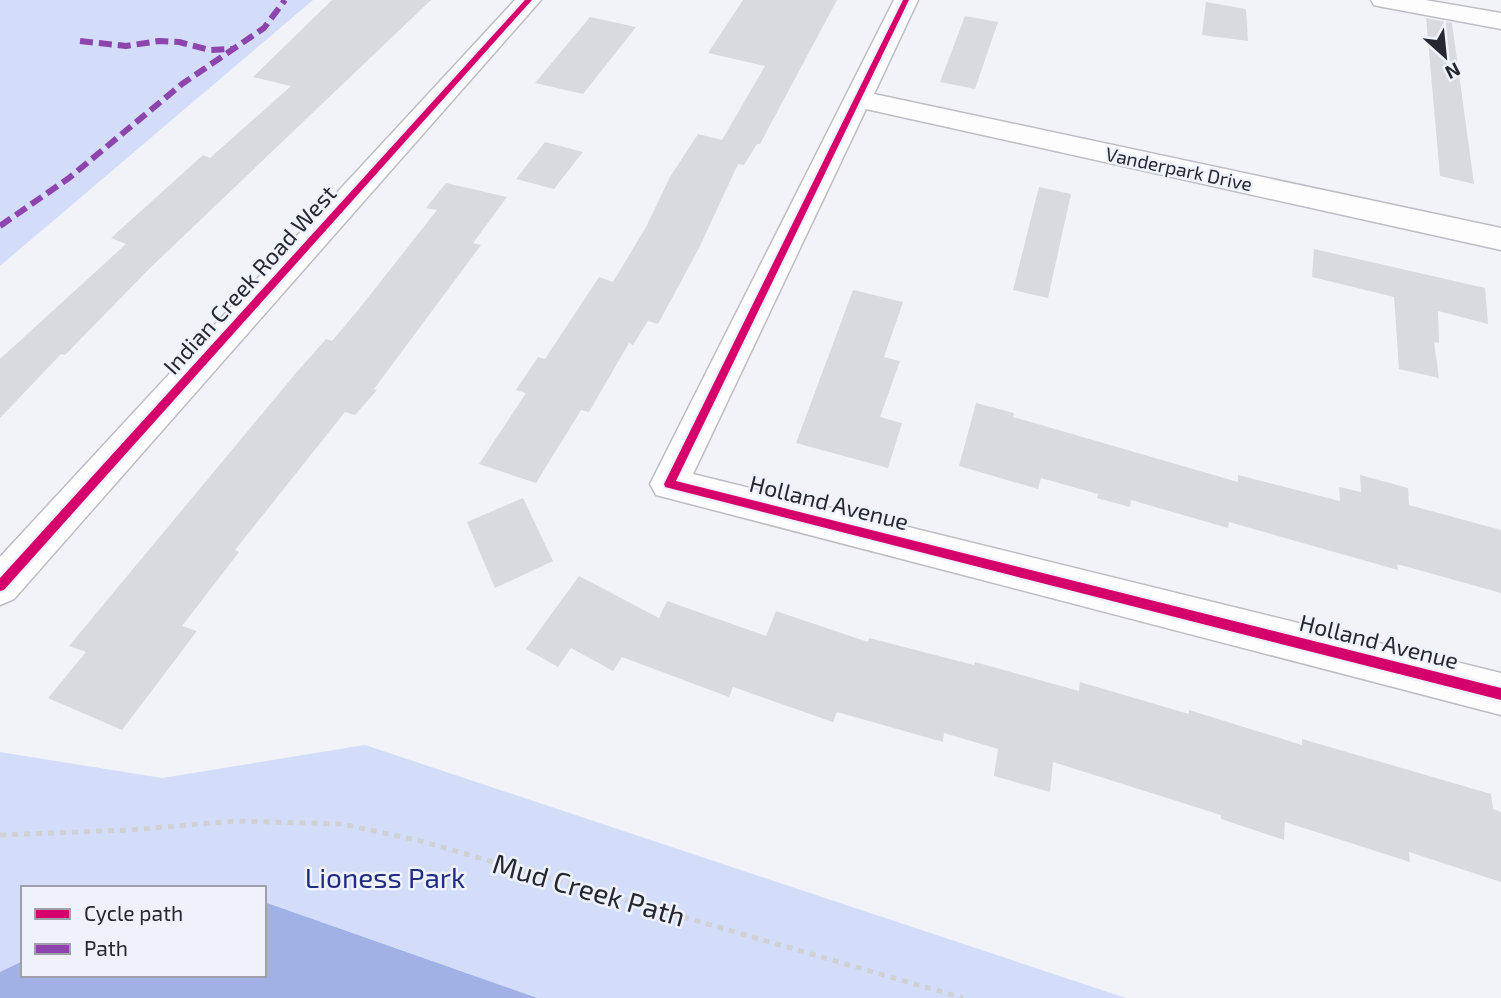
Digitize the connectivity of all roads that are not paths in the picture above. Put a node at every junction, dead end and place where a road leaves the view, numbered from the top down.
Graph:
1 (529, 0) edge
2 (906, 0) edge
3 (1383, 0) edge
4 (1501, 21) edge
5 (858, 99) junction
6 (1501, 239) edge
7 (0, 586) edge
8 (1501, 694) edge

1 - 7 street, Indian Creek Road West
2 - 5 street, Holland Avenue
3 - 4 street
5 - 6 street, Vanderpark Drive
5 - 8 street, Holland Avenue

